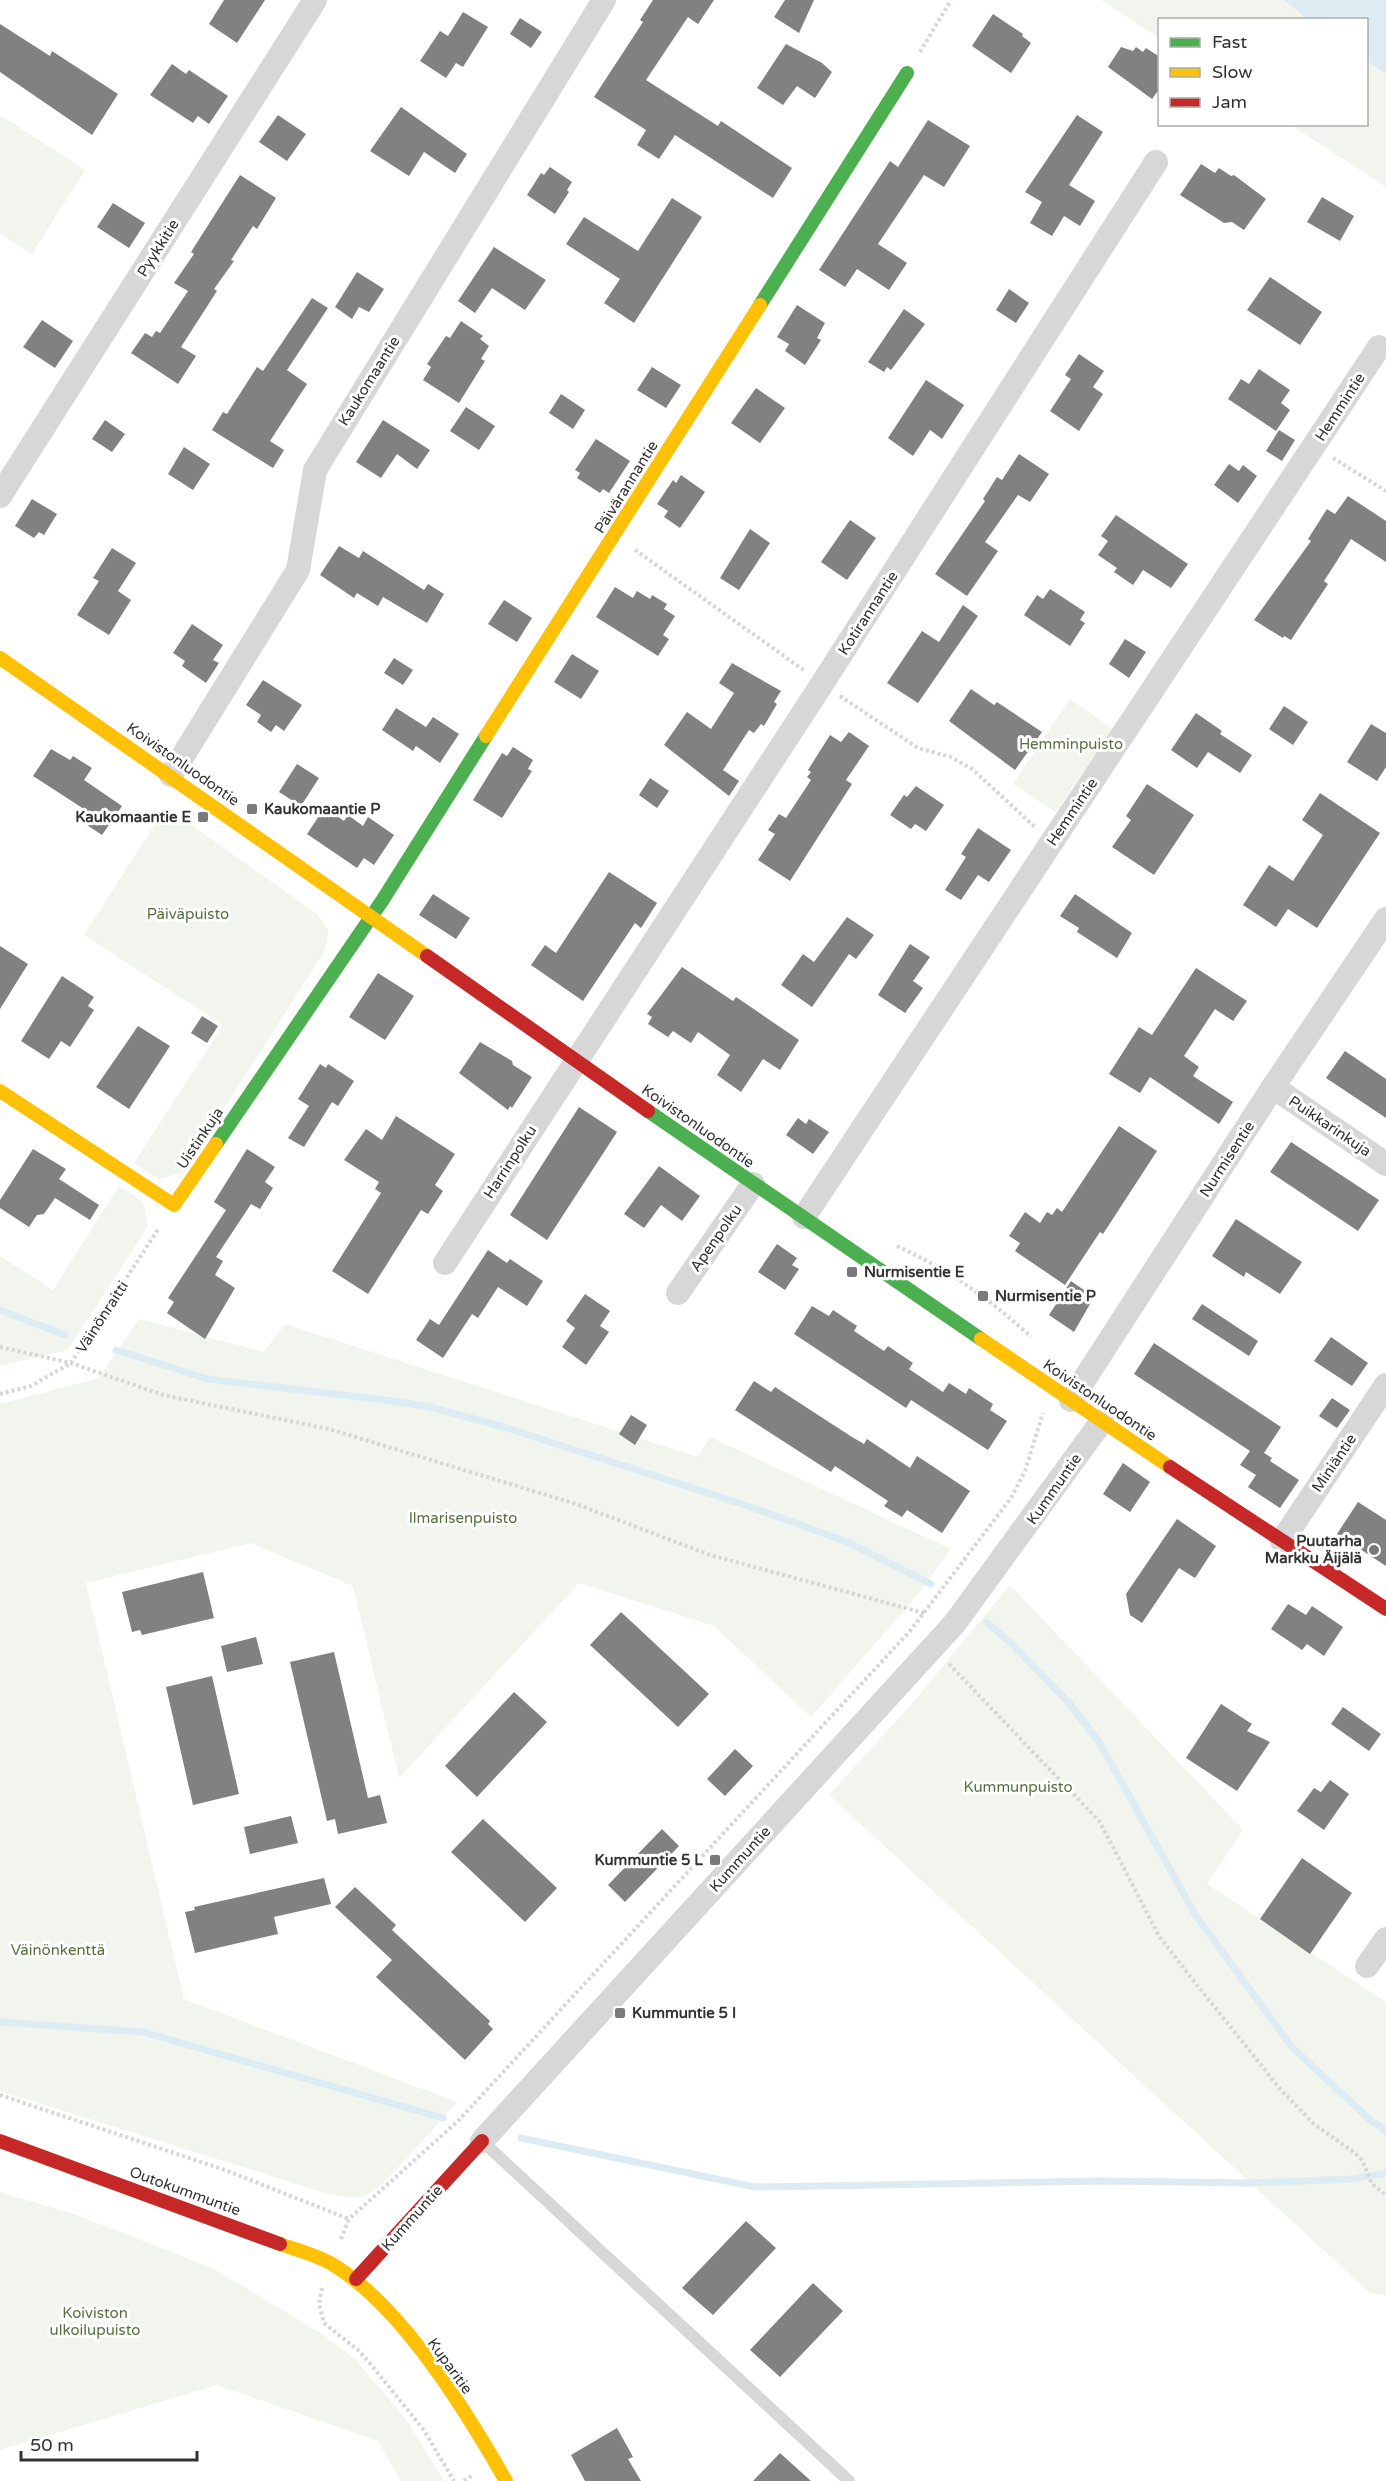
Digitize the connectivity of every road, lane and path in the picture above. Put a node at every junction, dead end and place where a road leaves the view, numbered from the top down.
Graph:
1 (315, 0) edge
2 (604, 0) edge
3 (951, 0) edge
4 (908, 73) joint
5 (1156, 162) dead end
6 (1379, 347) dead end
7 (1315, 446) junction
8 (1386, 491) edge
9 (0, 496) edge
10 (0, 658) edge
11 (171, 775) junction
12 (370, 917) junction
13 (1386, 919) edge
14 (575, 1061) junction
15 (1273, 1087) junction
16 (0, 1091) edge
17 (1386, 1164) edge
18 (753, 1184) junction
19 (174, 1205) junction
20 (804, 1217) junction
21 (445, 1263) dead end
22 (678, 1293) dead end
23 (0, 1347) edge
24 (71, 1363) junction
25 (1386, 1386) edge
26 (0, 1394) edge
27 (1064, 1395) junction
28 (1102, 1421) junction
29 (1282, 1541) junction
30 (1386, 1609) edge
31 (924, 1613) junction
32 (910, 1631) dead end
33 (936, 1644) junction
34 (1386, 1940) edge
35 (1367, 1966) dead end
36 (0, 2095) edge
37 (0, 2141) edge
38 (482, 2141) junction
39 (1386, 2195) edge
40 (349, 2219) dead end
41 (356, 2279) junction
42 (506, 2481) edge
43 (849, 2481) edge

1 - 9 street, Pyykkitie
2 - 11 street, Kaukomaantie
3 - 4 path
4 - 12 street, Päivärannantie
5 - 14 street, Kotirannantie
6 - 7 street, Hemmintie
7 - 8 path
7 - 20 street, Hemmintie
10 - 11 street, Koivistonluodontie
11 - 12 street, Koivistonluodontie
12 - 14 street, Koivistonluodontie
12 - 19 street, Uistinkuja
13 - 15 street, Nurmisentie
14 - 18 street, Koivistonluodontie
14 - 21 street, Harrinpolku
15 - 17 street, Puikkarinkuja
15 - 27 street, Nurmisentie
16 - 19 street
18 - 20 street, Koivistonluodontie
18 - 22 street, Apenpolku
19 - 24 path, Väinönraitti
20 - 27 street, Koivistonluodontie
23 - 24 path
24 - 26 path, Väinönraitti
24 - 31 path
25 - 29 street, Miniäntie
27 - 28 street, Koivistonluodontie
27 - 31 path
28 - 29 street, Koivistonluodontie
28 - 33 street, Kummuntie
29 - 30 street, Koivistonluodontie
31 - 32 path
33 - 38 street, Kummuntie
33 - 39 path
34 - 35 street
36 - 40 path
37 - 41 street, Outokummuntie
38 - 41 street, Kummuntie
38 - 43 lane
41 - 42 street, Kuparitie

